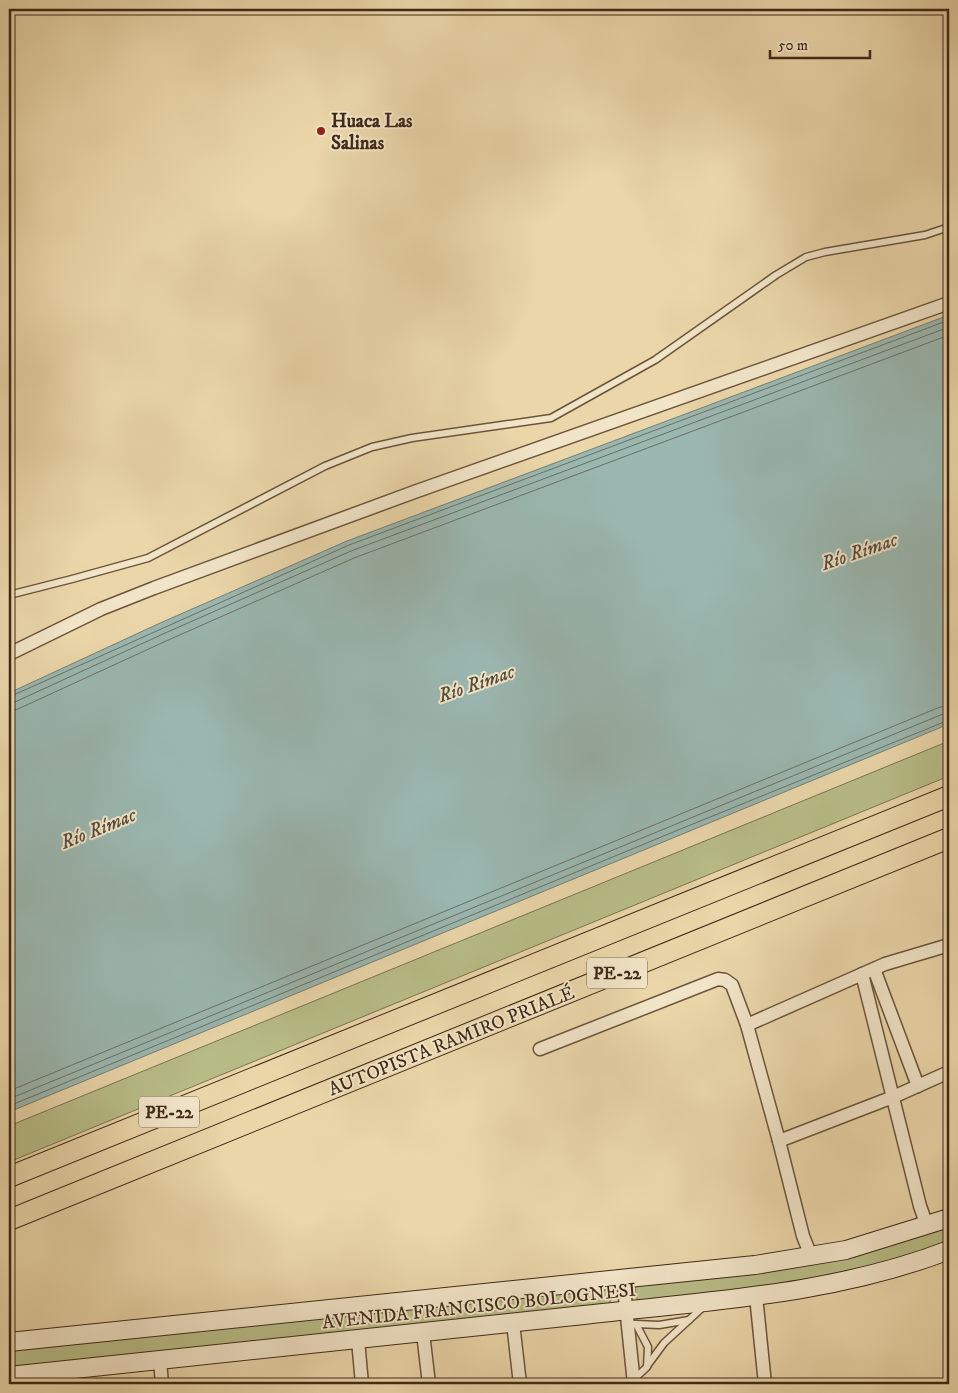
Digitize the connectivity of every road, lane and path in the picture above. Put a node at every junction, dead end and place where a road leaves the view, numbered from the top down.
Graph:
1 (949, 227) edge
2 (949, 304) edge
3 (9, 595) edge
4 (9, 654) edge
5 (949, 796) edge
6 (949, 838) edge
7 (949, 945) edge
8 (874, 969) junction
9 (862, 974) junction
10 (747, 1025) junction
11 (540, 1049) dead end
12 (949, 1072) edge
13 (918, 1086) junction
14 (893, 1097) junction
15 (779, 1141) junction
16 (9, 1176) edge
17 (949, 1218) edge
18 (9, 1220) edge
19 (927, 1226) junction
20 (949, 1250) edge
21 (811, 1256) junction
22 (623, 1278) junction
23 (756, 1296) junction
24 (710, 1301) junction
25 (630, 1320) junction
26 (689, 1320) junction
27 (513, 1324) junction
28 (423, 1333) junction
29 (358, 1340) junction
30 (9, 1342) edge
31 (160, 1360) junction
32 (647, 1367) junction
33 (9, 1376) edge
34 (66, 1377) edge
35 (634, 1382) edge
36 (162, 1384) edge
37 (362, 1384) edge
38 (429, 1384) edge
39 (520, 1384) edge
40 (765, 1384) edge

1 - 3 lane
2 - 4 street
5 - 16 highway, AUTOPISTA RAMIRO PRIALÉ / PE-22
6 - 18 highway, AUTOPISTA RAMIRO PRIALÉ / PE-22
7 - 8 street
8 - 9 street
8 - 13 street
9 - 10 street
9 - 14 street
10 - 11 street
10 - 15 street
12 - 13 street
13 - 14 street
14 - 15 street
14 - 19 street
15 - 21 street
17 - 19 main road, AVENIDA FRANCISCO BOLOGNESI
19 - 21 main road, AVENIDA FRANCISCO BOLOGNESI
20 - 23 main road, AVENIDA FRANCISCO BOLOGNESI
21 - 22 main road, AVENIDA FRANCISCO BOLOGNESI
22 - 25 street
22 - 30 main road, AVENIDA FRANCISCO BOLOGNESI
23 - 24 main road, AVENIDA FRANCISCO BOLOGNESI
23 - 40 street
24 - 25 main road, AVENIDA FRANCISCO BOLOGNESI
24 - 26 lane
25 - 26 lane
25 - 27 main road, AVENIDA FRANCISCO BOLOGNESI
25 - 32 lane
25 - 35 street
26 - 32 lane
27 - 28 main road, AVENIDA FRANCISCO BOLOGNESI
27 - 39 street
28 - 29 main road, AVENIDA FRANCISCO BOLOGNESI
28 - 38 street
29 - 31 main road, AVENIDA FRANCISCO BOLOGNESI
29 - 37 street
31 - 34 main road, AVENIDA FRANCISCO BOLOGNESI
31 - 36 street
32 - 35 lane
33 - 34 main road, AVENIDA FRANCISCO BOLOGNESI

